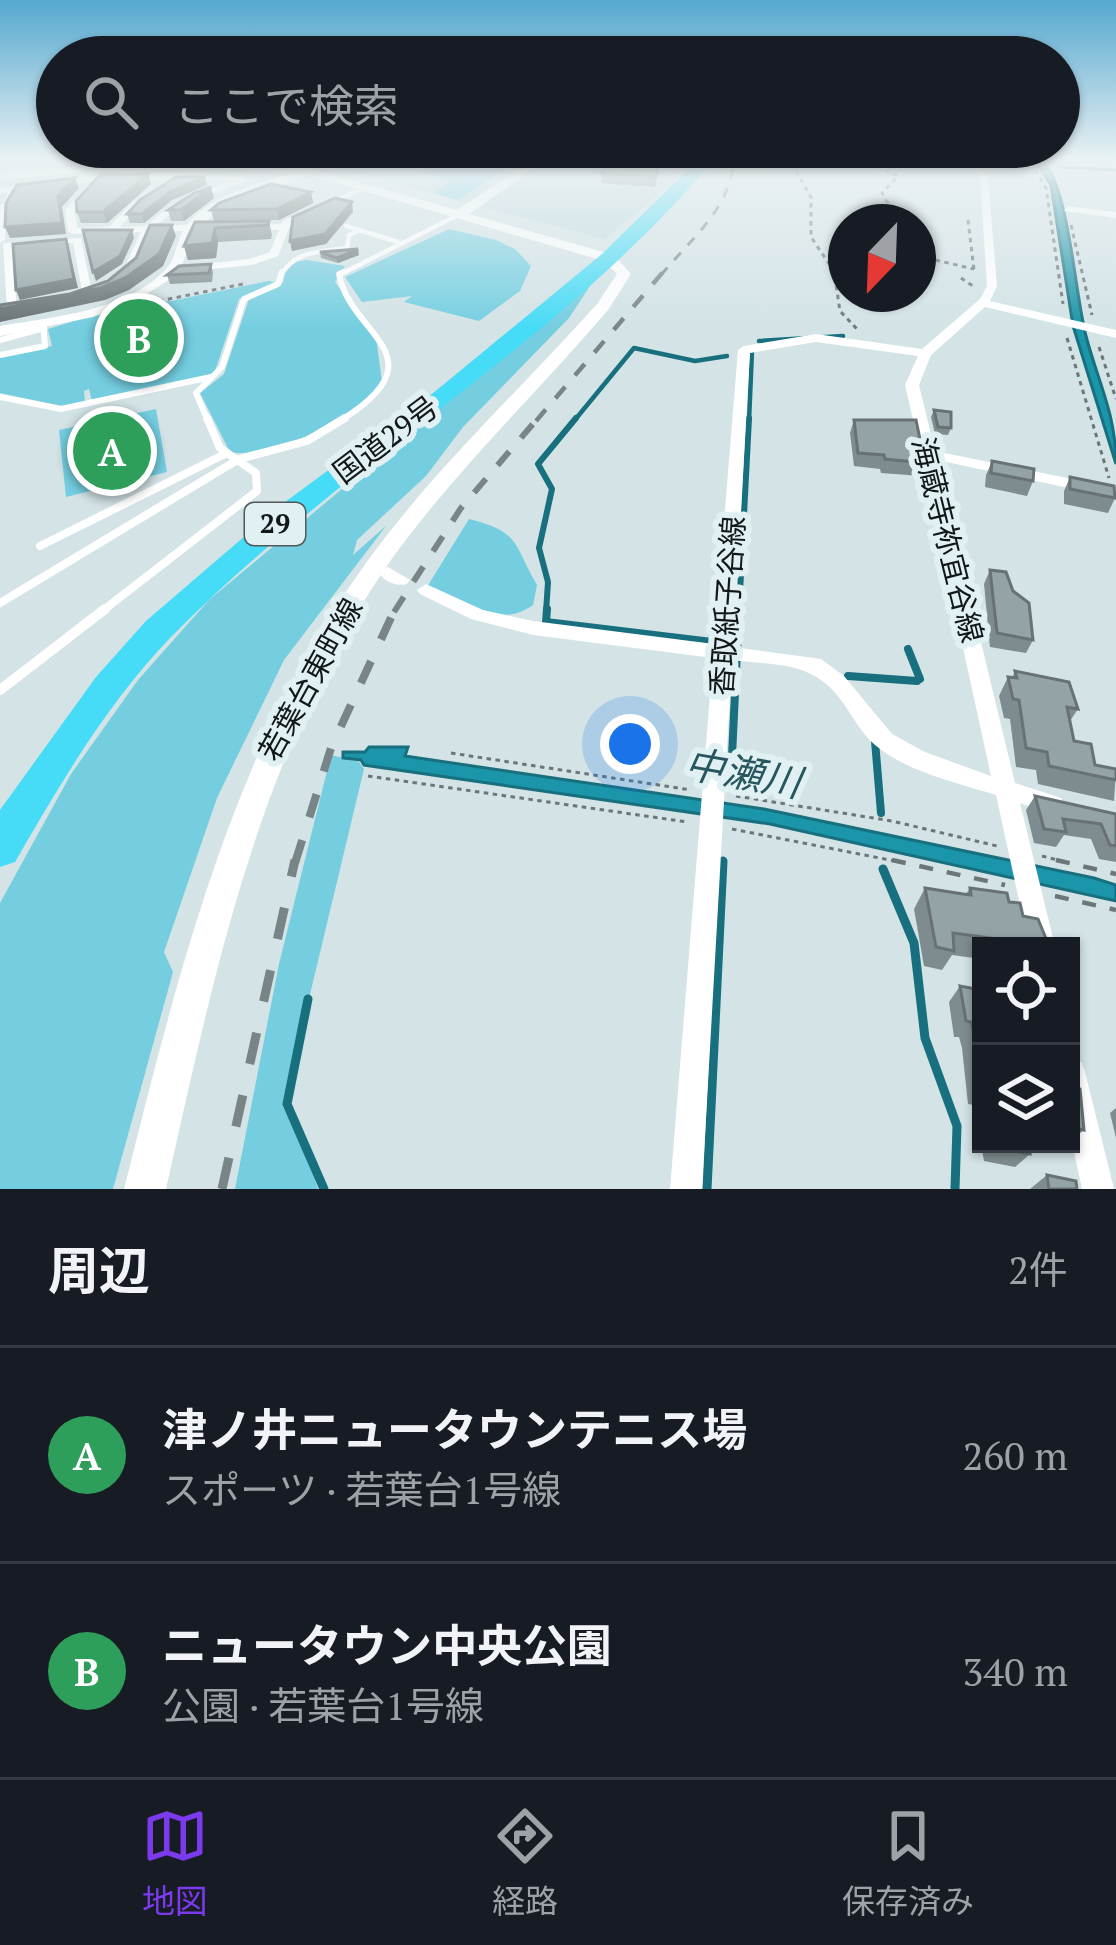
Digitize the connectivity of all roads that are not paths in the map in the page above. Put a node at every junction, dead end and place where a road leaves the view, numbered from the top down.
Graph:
1 (71, 217) edge
2 (123, 217) edge
3 (164, 217) edge
4 (203, 217) edge
5 (296, 217) edge
6 (453, 217) edge
7 (472, 217) edge
8 (649, 217) edge
9 (987, 217) edge
10 (346, 226) edge
11 (151, 227) junction
12 (192, 227) junction
13 (214, 227) edge
14 (236, 227) edge
15 (281, 227) junction
16 (113, 228) junction
17 (360, 230) junction
18 (400, 243) junction
19 (609, 258) junction
20 (175, 269) junction
21 (88, 291) junction
22 (981, 295) junction
23 (70, 298) edge
24 (30, 306) edge
25 (6, 310) edge
26 (43, 326) junction
27 (1116, 334) edge
28 (0, 335) edge
29 (925, 353) junction
30 (0, 355) edge
31 (217, 376) junction
32 (87, 391) dead end
33 (0, 397) edge
34 (86, 404) junction
35 (75, 420) dead end
36 (226, 453) junction
37 (925, 453) junction
38 (239, 459) junction
39 (1116, 493) edge
40 (40, 546) dead end
41 (426, 590) dead end
42 (0, 603) edge
43 (724, 650) junction
44 (0, 690) edge
45 (1004, 785) junction
46 (1067, 810) edge
47 (0, 848) edge
48 (1040, 937) edge
49 (1080, 1111) edge
50 (145, 1189) edge
51 (686, 1189) edge
52 (1098, 1189) edge

1 - 16 street
2 - 16 street
3 - 11 street
4 - 12 street
5 - 15 street
6 - 18 lane
7 - 19 street
8 - 19 highway, 国道29号 / 29
9 - 22 street
10 - 17 lane
11 - 12 street
11 - 16 street
11 - 21 street
12 - 13 street
12 - 20 street
14 - 15 street
15 - 20 street
17 - 18 lane
17 - 31 lane
18 - 38 lane
19 - 47 highway, 国道29号 / 29
19 - 50 street, 若葉台東町線
20 - 26 street
21 - 23 street
21 - 25 street
22 - 27 street
22 - 29 street
24 - 25 street
26 - 28 street
26 - 30 lane
29 - 37 street, 海蔵寺祢宜谷線
29 - 43 street, 香取紙子谷線
31 - 34 lane
31 - 36 lane
32 - 34 lane
33 - 34 lane
34 - 35 lane
36 - 38 lane
36 - 40 lane
37 - 39 street
37 - 45 street, 海蔵寺祢宜谷線
38 - 42 lane
38 - 44 lane
41 - 43 street
43 - 45 street
43 - 51 street, 香取紙子谷線
45 - 46 street
45 - 48 street, 海蔵寺祢宜谷線
49 - 52 street

